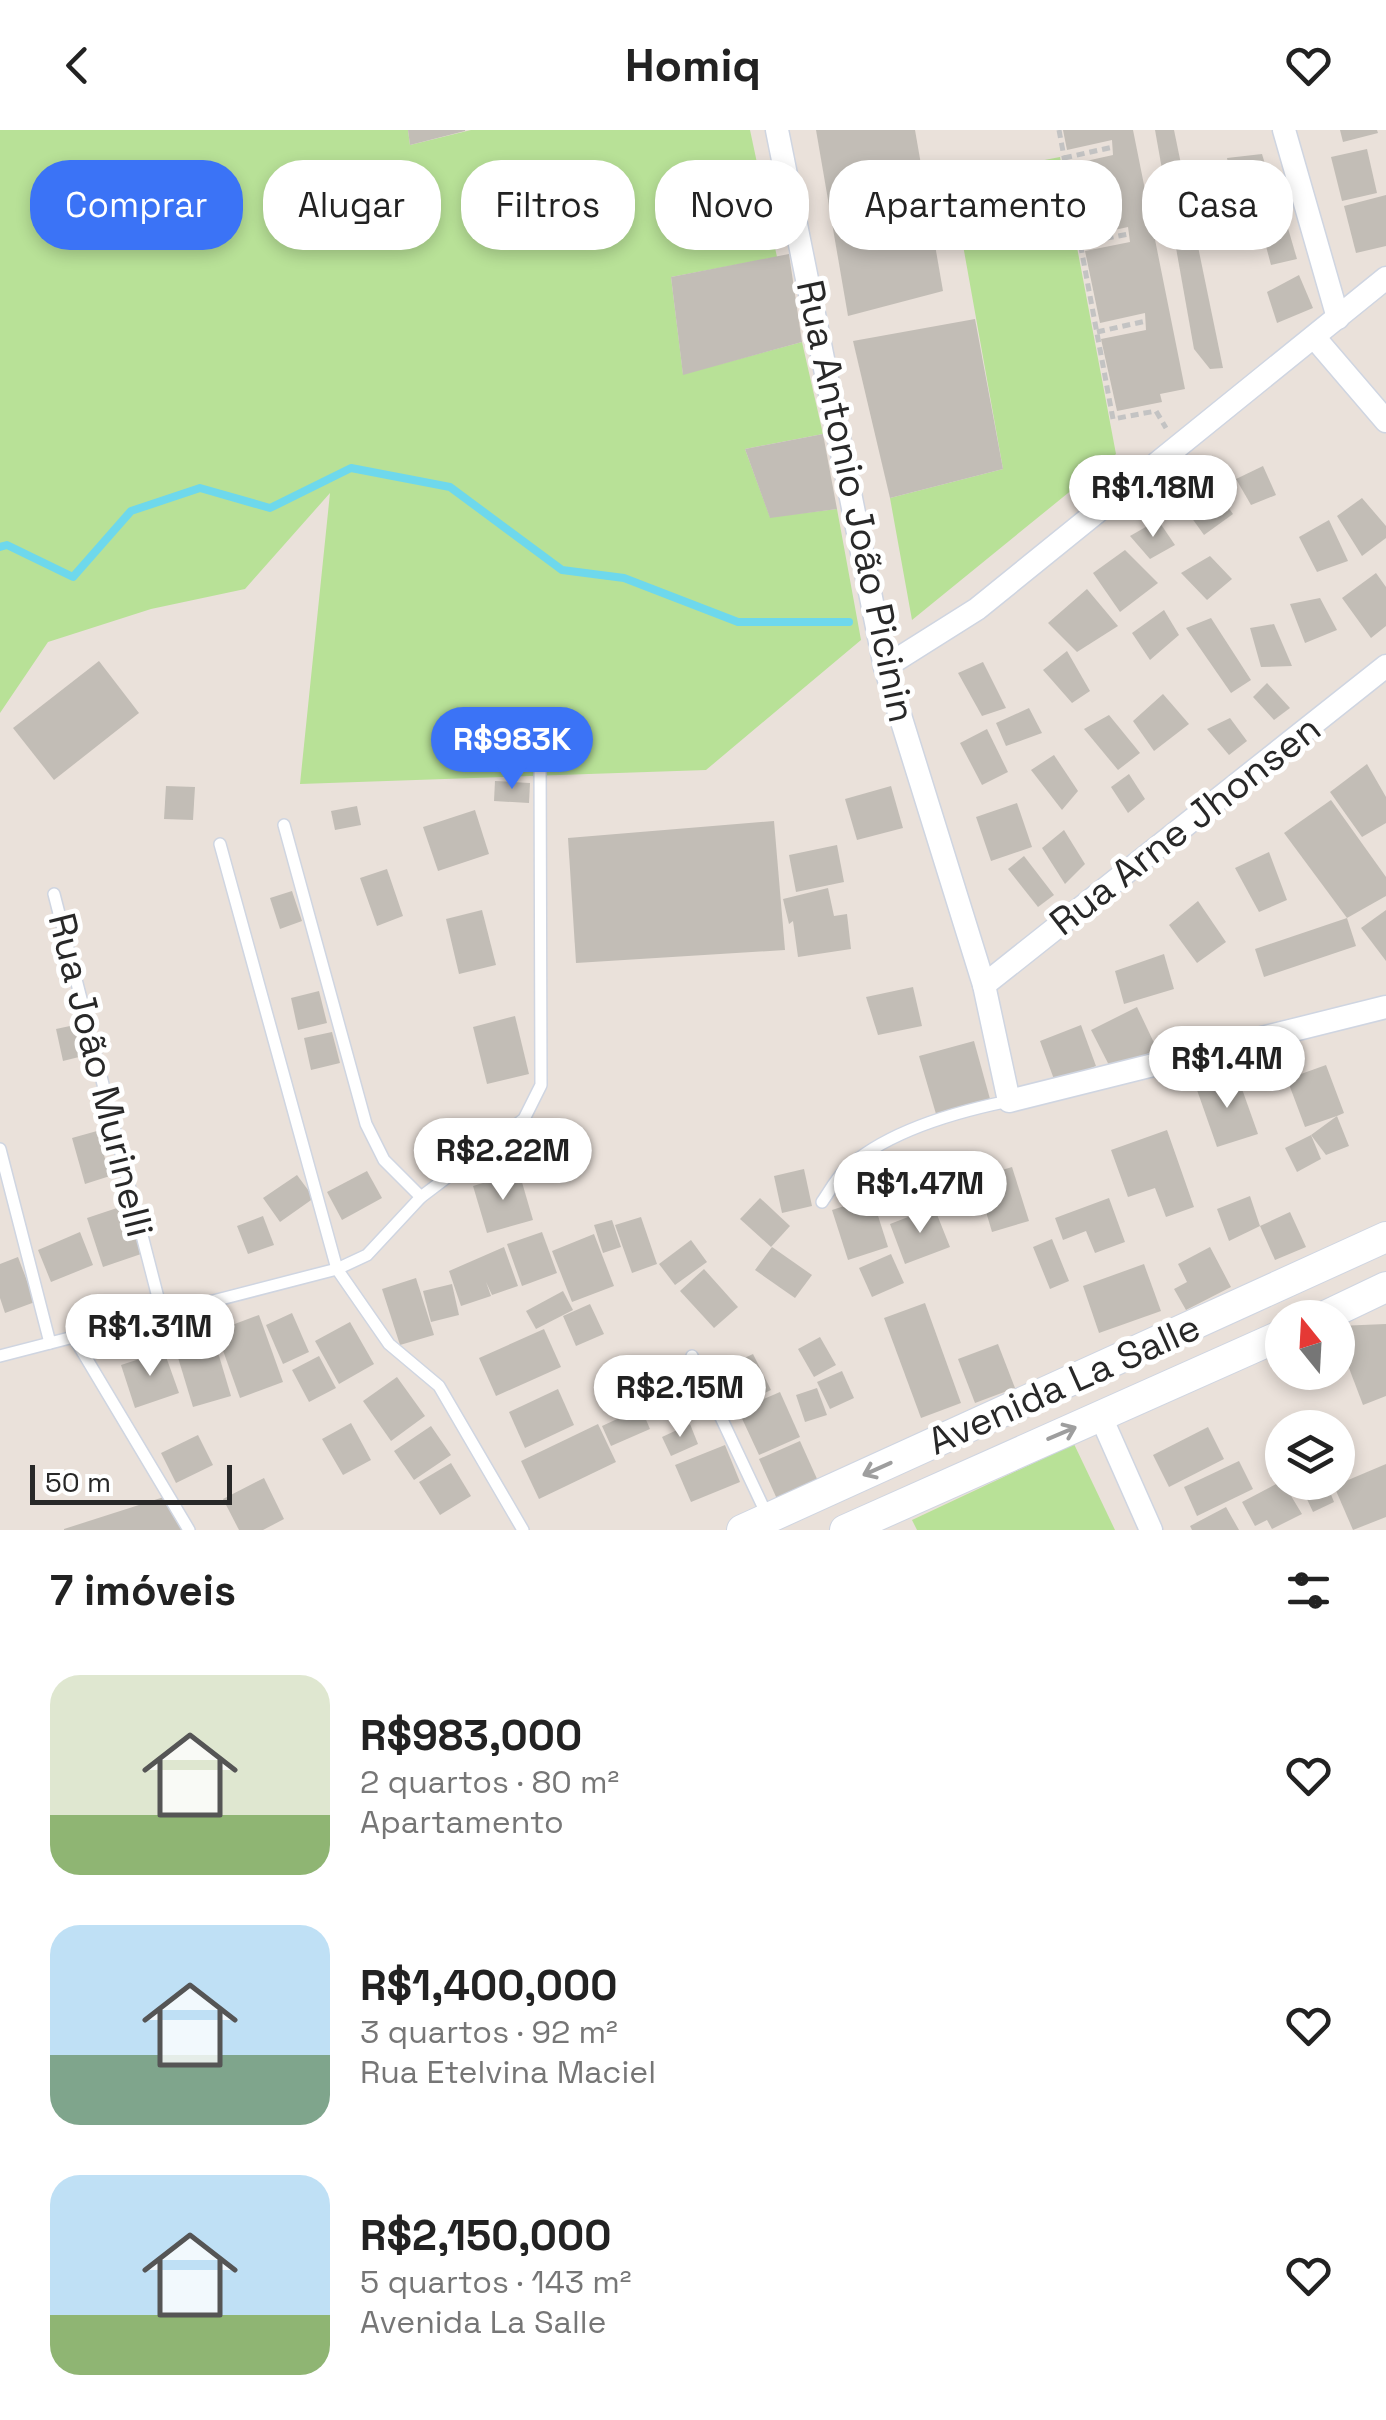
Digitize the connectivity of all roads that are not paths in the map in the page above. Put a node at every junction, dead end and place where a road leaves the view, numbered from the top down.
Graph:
1 (777, 130) edge
2 (1284, 130) edge
3 (1386, 278) edge
4 (1338, 318) junction
5 (1314, 338) junction
6 (1386, 421) edge
7 (885, 666) junction
8 (1386, 666) edge
9 (540, 750) dead end
10 (284, 826) dead end
11 (220, 844) dead end
12 (54, 894) dead end
13 (984, 985) junction
14 (1386, 1007) edge
15 (1009, 1101) junction
16 (0, 1150) edge
17 (422, 1197) junction
18 (822, 1202) dead end
19 (1386, 1237) edge
20 (338, 1269) junction
21 (1386, 1288) edge
22 (1355, 1302) edge
23 (162, 1313) junction
24 (73, 1336) junction
25 (50, 1343) junction
26 (1265, 1343) edge
27 (0, 1356) edge
28 (692, 1356) dead end
29 (1101, 1417) junction
30 (980, 1422) junction
31 (994, 1462) junction
32 (761, 1526) edge
33 (866, 1526) edge
34 (188, 1530) edge
35 (523, 1530) edge
36 (1151, 1530) edge

1 - 7 street, Rua Antonio João Picinin
2 - 4 street
3 - 4 street
4 - 5 street
5 - 6 street
5 - 7 street
7 - 13 street, Rua Antonio João Picinin
8 - 13 street, Rua Arne Jhonsen
9 - 17 lane
10 - 17 lane
11 - 20 lane
12 - 23 lane, Rua João Murinelli
13 - 15 street, Rua Antonio João Picinin
14 - 15 street
15 - 18 lane
16 - 25 lane
17 - 20 lane
19 - 30 main road, Avenida La Salle
20 - 23 lane
20 - 35 lane
21 - 22 main road
23 - 24 lane
24 - 25 lane
24 - 34 lane
25 - 27 lane
26 - 29 main road, Avenida La Salle
28 - 32 lane
31 -> 29 main road, Avenida La Salle
29 - 36 street
30 - 31 main road
30 -> 32 main road, Avenida La Salle
31 - 33 main road, Avenida La Salle

